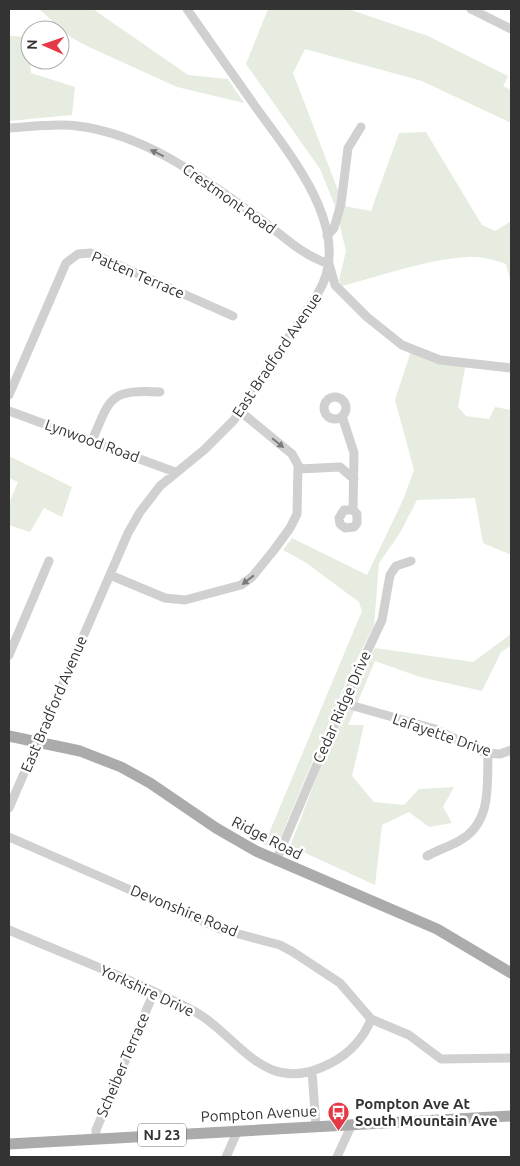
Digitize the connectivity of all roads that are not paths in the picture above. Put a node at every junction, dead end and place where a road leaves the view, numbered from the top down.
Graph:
1 (187, 9) edge
2 (471, 9) edge
3 (511, 29) edge
4 (361, 127) dead end
5 (9, 128) edge
6 (327, 236) junction
7 (329, 264) junction
8 (233, 316) dead end
9 (511, 368) edge
10 (160, 392) dead end
11 (9, 395) edge
12 (9, 411) edge
13 (240, 412) junction
14 (342, 416) dead end
15 (92, 442) junction
16 (354, 453) junction
17 (340, 467) junction
18 (299, 469) junction
19 (175, 472) junction
20 (354, 479) junction
21 (353, 510) dead end
22 (49, 561) dead end
23 (410, 561) dead end
24 (110, 574) junction
25 (9, 656) edge
26 (343, 703) junction
27 (9, 736) edge
28 (38, 742) junction
29 (511, 750) edge
30 (488, 754) junction
31 (9, 808) edge
32 (9, 838) edge
33 (427, 856) dead end
34 (276, 861) junction
35 (9, 930) edge
36 (511, 973) edge
37 (154, 992) junction
38 (371, 1019) junction
39 (511, 1058) edge
40 (312, 1071) junction
41 (511, 1116) edge
42 (352, 1124) junction
43 (316, 1126) junction
44 (238, 1130) junction
45 (96, 1139) junction
46 (9, 1144) edge
47 (226, 1157) edge
48 (337, 1157) edge

1 - 6 street, East Bradford Avenue
2 - 3 street
4 - 6 street
7 -> 5 street, Crestmont Road
6 - 7 street, East Bradford Avenue
7 - 9 street
7 - 13 street, East Bradford Avenue
8 - 11 street, Patten Terrace
10 - 15 street
12 - 15 street, Lynwood Road
13 -> 18 street
13 - 19 street, East Bradford Avenue
14 - 16 street
15 - 19 street, Lynwood Road
16 - 17 street
16 - 20 street
17 - 18 street
17 - 20 street
18 -> 24 street
19 - 24 street, East Bradford Avenue
20 - 21 street
22 - 25 street
23 - 26 street, Cedar Ridge Drive
24 - 28 street, East Bradford Avenue
26 - 30 street, Lafayette Drive
26 - 34 street, Cedar Ridge Drive
27 - 28 main road, Ridge Road
28 - 31 street, East Bradford Avenue
28 - 34 main road, Ridge Road
29 - 30 street, Lafayette Drive
30 - 33 street
32 - 38 street, Devonshire Road
34 - 36 main road, Ridge Road
35 - 37 street, Yorkshire Drive
37 - 40 street, Yorkshire Drive
37 - 45 street, Scheiber Terrace
38 - 39 street
38 - 40 street, Yorkshire Drive
40 - 43 street
41 - 42 main road, Pompton Avenue / NJ 23
42 - 43 main road, Pompton Avenue / NJ 23
42 - 48 street
43 - 44 main road, Pompton Avenue / NJ 23
44 - 45 main road, Pompton Avenue / NJ 23
44 - 47 street
45 - 46 main road, Pompton Avenue / NJ 23

